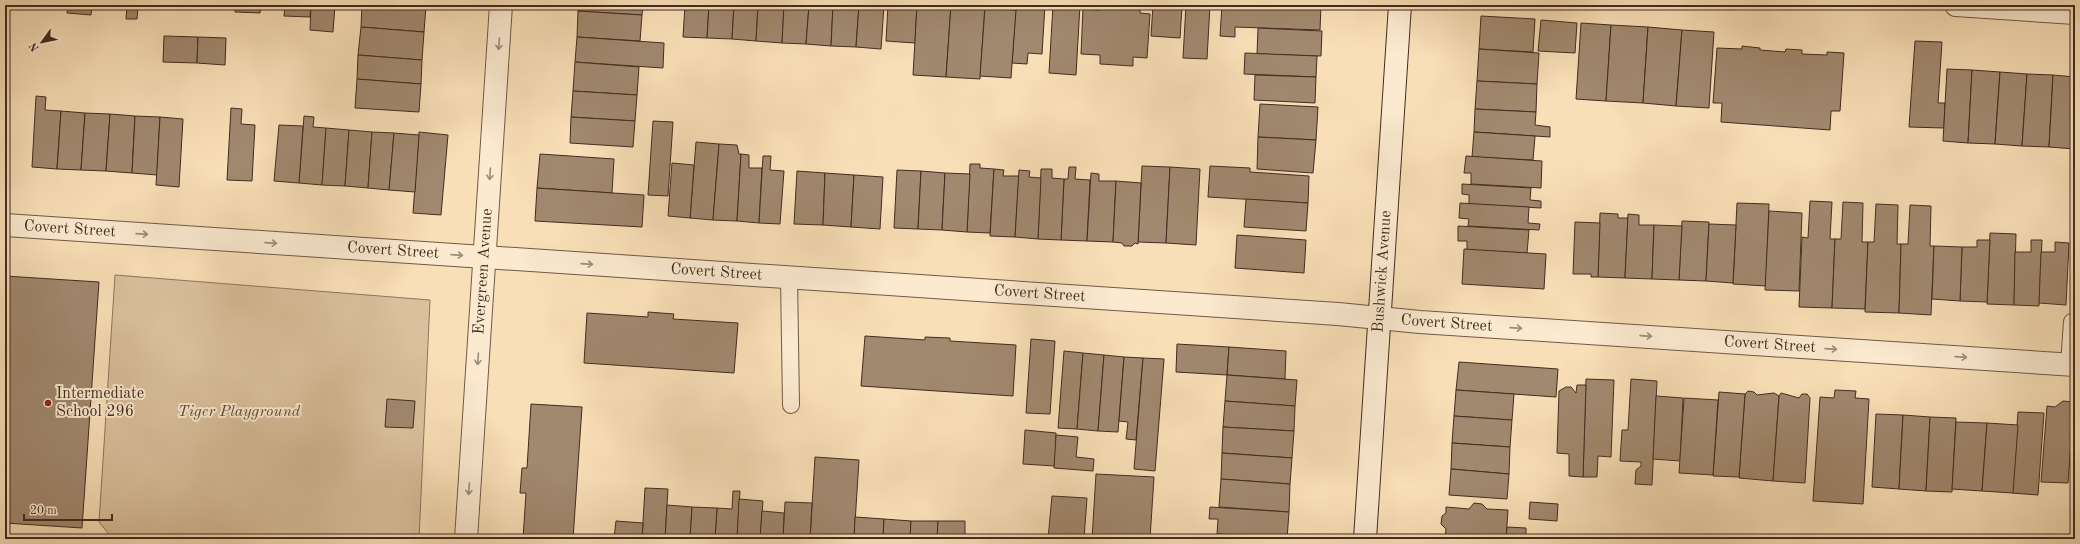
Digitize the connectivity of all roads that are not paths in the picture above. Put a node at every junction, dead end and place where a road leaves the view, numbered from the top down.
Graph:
1 (501, 5) edge
2 (1400, 5) edge
3 (1956, 5) edge
4 (2075, 13) edge
5 (5, 225) edge
6 (484, 257) junction
7 (789, 277) junction
8 (1380, 316) junction
9 (2075, 321) edge
10 (2072, 365) edge
11 (791, 405) dead end
12 (466, 539) edge
13 (1365, 539) edge

1 -> 6 street, Evergreen Avenue
2 - 8 street, Bushwick Avenue
3 - 4 street
5 -> 6 street, Covert Street
6 -> 7 street, Covert Street
6 -> 12 street, Evergreen Avenue
7 - 8 street, Covert Street
7 - 11 lane
8 -> 10 street, Covert Street
8 - 13 street, Bushwick Avenue
9 - 10 lane

